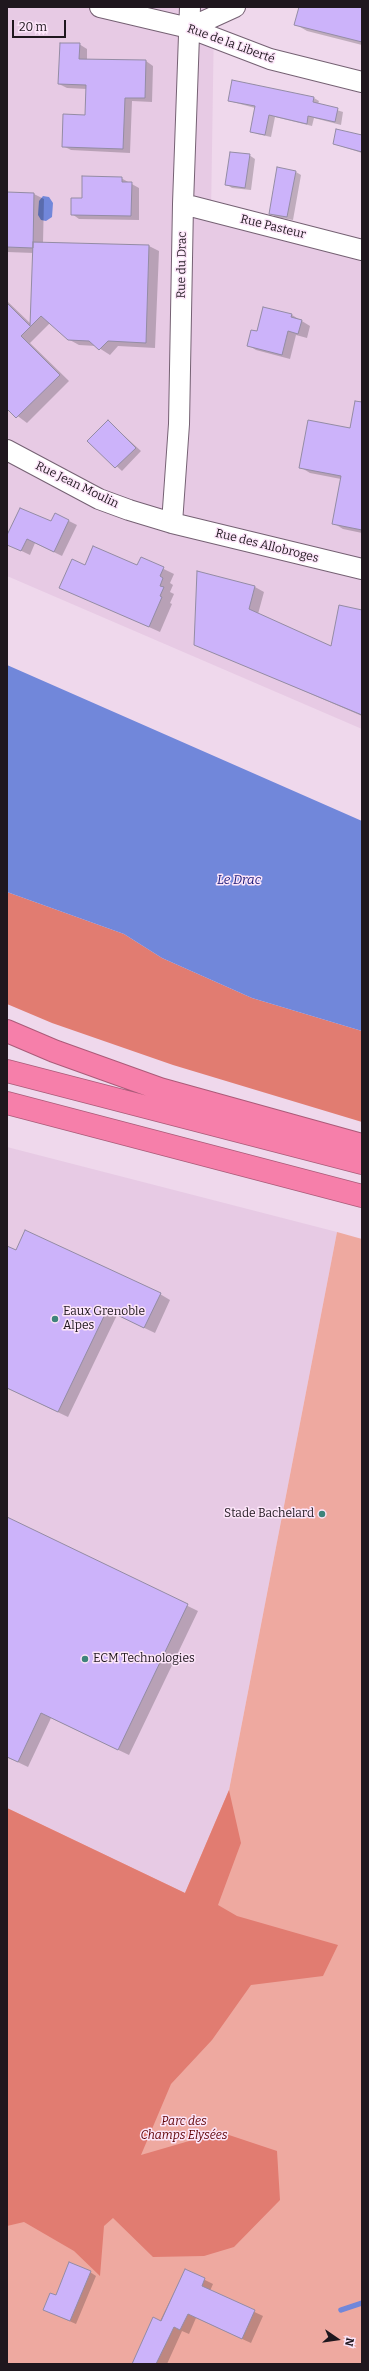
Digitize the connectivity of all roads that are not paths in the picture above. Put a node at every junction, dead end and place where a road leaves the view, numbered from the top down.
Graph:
1 (100, 7) edge
2 (190, 7) edge
3 (235, 7) edge
4 (189, 28) junction
5 (362, 82) edge
6 (183, 204) junction
7 (362, 250) edge
8 (7, 450) edge
9 (172, 523) junction
10 (362, 569) edge
11 (7, 1031) edge
12 (7, 1071) edge
13 (7, 1103) edge
14 (362, 1145) edge
15 (362, 1163) edge
16 (362, 1196) edge

1 - 4 street, Rue de la Liberté
2 - 4 street, Rue du Drac
3 - 4 street
4 - 5 street, Rue de la Liberté
4 - 6 street, Rue du Drac
6 - 7 street, Rue Pasteur
6 - 9 street, Rue du Drac
8 - 9 street, Rue Jean Moulin
9 - 10 street, Rue des Allobroges
11 - 14 highway
12 - 15 highway
13 - 16 highway

